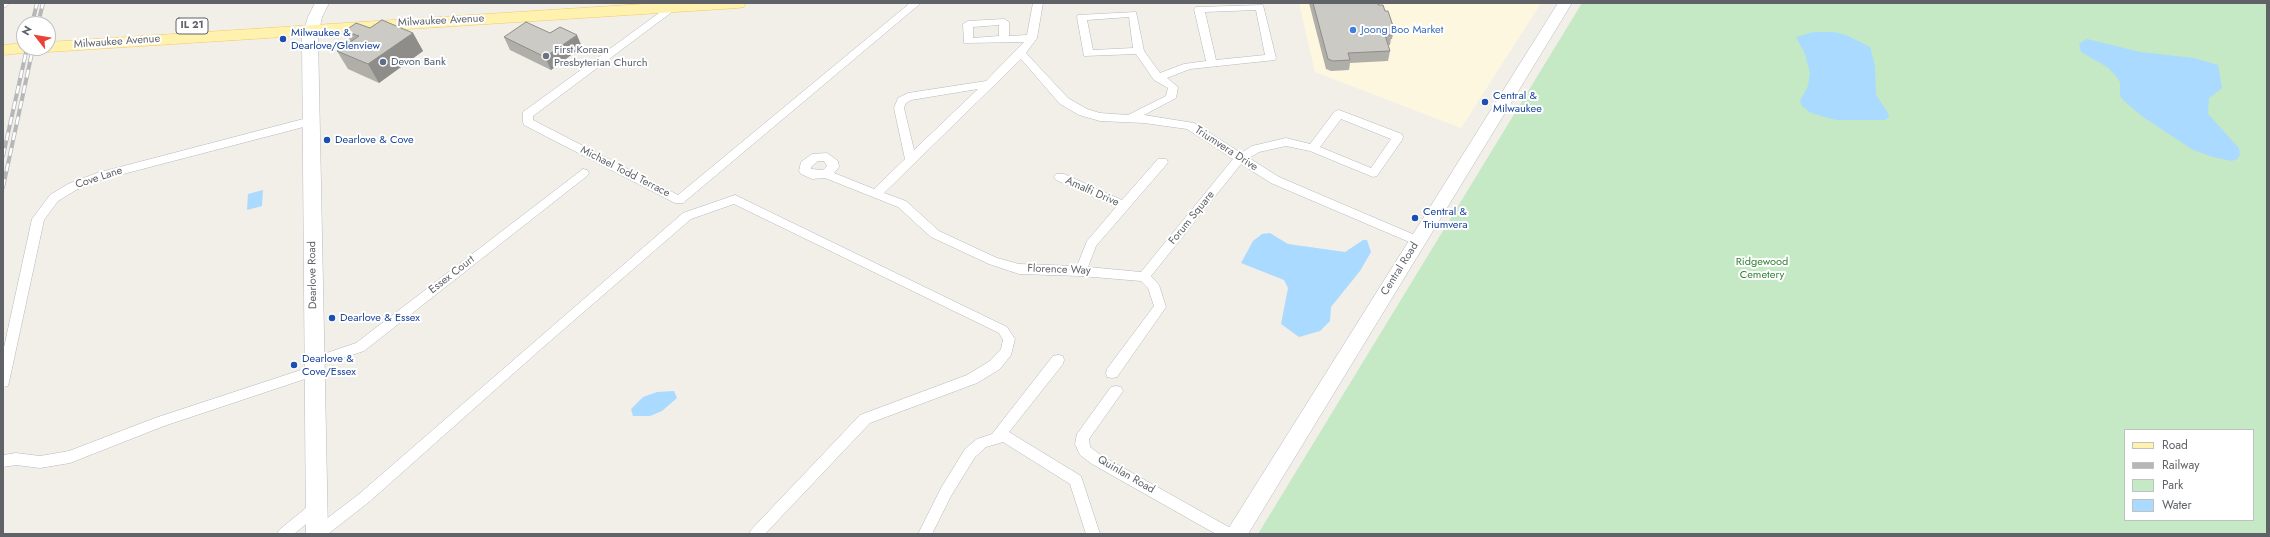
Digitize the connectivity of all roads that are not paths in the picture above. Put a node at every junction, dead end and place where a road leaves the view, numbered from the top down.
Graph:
1 (552, 3) edge
2 (738, 3) edge
3 (916, 3) edge
4 (1038, 3) edge
5 (1565, 3) edge
6 (714, 4) edge
7 (673, 7) junction
8 (316, 16) edge
9 (16, 38) edge
10 (56, 38) edge
11 (1032, 38) junction
12 (3, 39) edge
13 (1004, 39) dead end
14 (69, 40) junction
15 (56, 44) edge
16 (16, 49) edge
17 (3, 50) edge
18 (1139, 51) junction
19 (1021, 53) junction
20 (1211, 62) junction
21 (1158, 78) junction
22 (988, 84) junction
23 (1129, 119) junction
24 (310, 122) junction
25 (1313, 148) junction
26 (1239, 159) junction
27 (911, 160) junction
28 (1162, 162) dead end
29 (583, 173) dead end
30 (826, 174) dead end
31 (1060, 178) dead end
32 (876, 194) junction
33 (1125, 206) junction
34 (1418, 241) junction
35 (1081, 271) junction
36 (1144, 277) junction
37 (1058, 360) dead end
38 (314, 366) junction
39 (1112, 373) dead end
40 (3, 382) edge
41 (1116, 391) dead end
42 (1001, 437) junction
43 (3, 461) edge
44 (317, 507) junction
45 (284, 534) edge
46 (317, 534) edge
47 (756, 534) edge
48 (925, 534) edge
49 (1092, 534) edge
50 (1229, 534) edge
51 (1236, 534) edge

1 - 8 main road, Milwaukee Avenue / IL 21
2 - 6 main road, Milwaukee Avenue / IL 21
3 - 7 street, Michael Todd Terrace
4 - 11 street
5 - 34 main road, Central Road
6 - 7 main road, Milwaukee Avenue / IL 21
7 - 8 main road, Milwaukee Avenue / IL 21
8 - 14 main road, Milwaukee Avenue / IL 21
8 - 24 main road, Dearlove Road
9 - 12 main road
10 - 14 main road, Milwaukee Avenue / IL 21
11 - 13 street
11 - 19 street
14 - 15 main road, Milwaukee Avenue / IL 21
16 - 17 main road
18 - 18 street
18 - 21 street
19 - 22 street
19 - 23 street, Triumvera Drive
20 - 20 street
20 - 21 street
21 - 23 street
22 - 27 street
22 - 27 street
23 - 26 street, Triumvera Drive
24 - 38 main road, Dearlove Road
24 - 40 street, Cove Lane
25 - 25 street
25 - 26 street
26 - 34 street, Triumvera Drive
26 - 36 street, Forum Square
27 - 32 street
28 - 33 street, Amalfi Drive
29 - 38 street, Essex Court
30 - 32 street
31 - 33 street, Amalfi Drive
32 - 35 street, Florence Way
33 - 35 street, Amalfi Drive
34 - 51 main road, Central Road
35 - 36 street, Florence Way
36 - 39 street
37 - 42 street
38 - 43 street
38 - 44 main road, Dearlove Road
41 - 50 street, Quinlan Road
42 - 48 street
42 - 49 street
44 - 45 street
44 - 46 main road, Dearlove Road
46 - 47 street

